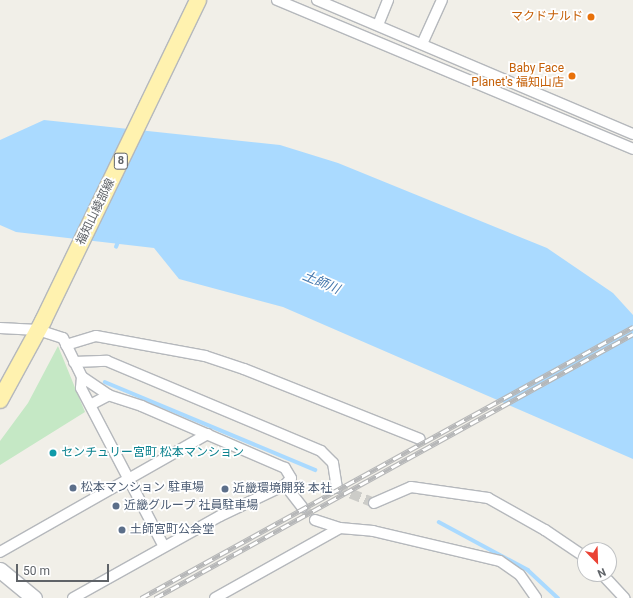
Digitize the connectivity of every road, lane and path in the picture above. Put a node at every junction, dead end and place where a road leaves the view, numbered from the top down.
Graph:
1 (198, 0) edge
2 (277, 0) edge
3 (317, 0) edge
4 (388, 0) edge
5 (442, 0) edge
6 (378, 25) junction
7 (422, 44) junction
8 (633, 134) edge
9 (633, 149) edge
10 (41, 325) junction
11 (0, 328) edge
12 (66, 344) junction
13 (74, 362) junction
14 (82, 377) junction
15 (109, 395) junction
16 (0, 400) edge
17 (90, 405) junction
18 (208, 434) junction
19 (420, 439) dead end
20 (128, 477) junction
21 (285, 485) junction
22 (337, 488) dead end
23 (374, 503) dead end
24 (302, 507) tunnel mouth
25 (315, 520) tunnel mouth
26 (340, 528) junction
27 (164, 547) junction
28 (0, 552) edge
29 (577, 552) edge
30 (0, 570) edge
31 (609, 582) edge
32 (34, 598) edge
33 (73, 598) edge
34 (215, 598) edge
35 (536, 598) edge
36 (624, 598) edge

1 - 10 main road, 福知山綾部線 / 8
2 - 9 street
3 - 6 street
4 - 6 street
5 - 7 street
6 - 7 street
7 - 8 street
10 - 11 street
10 - 12 street
10 - 16 main road, 福知山綾部線 / 8
12 - 13 street
12 - 19 street
13 - 14 street
13 - 22 street
14 - 15 street
14 - 17 street
15 - 17 street
15 - 18 street
17 - 20 street
18 - 20 street
18 - 21 street
20 - 27 street
20 - 28 street
21 - 24 street
21 - 27 street
23 - 29 street
25 - 26 street
26 - 34 street
26 - 35 street
27 - 33 street
30 - 32 street
31 - 36 street

